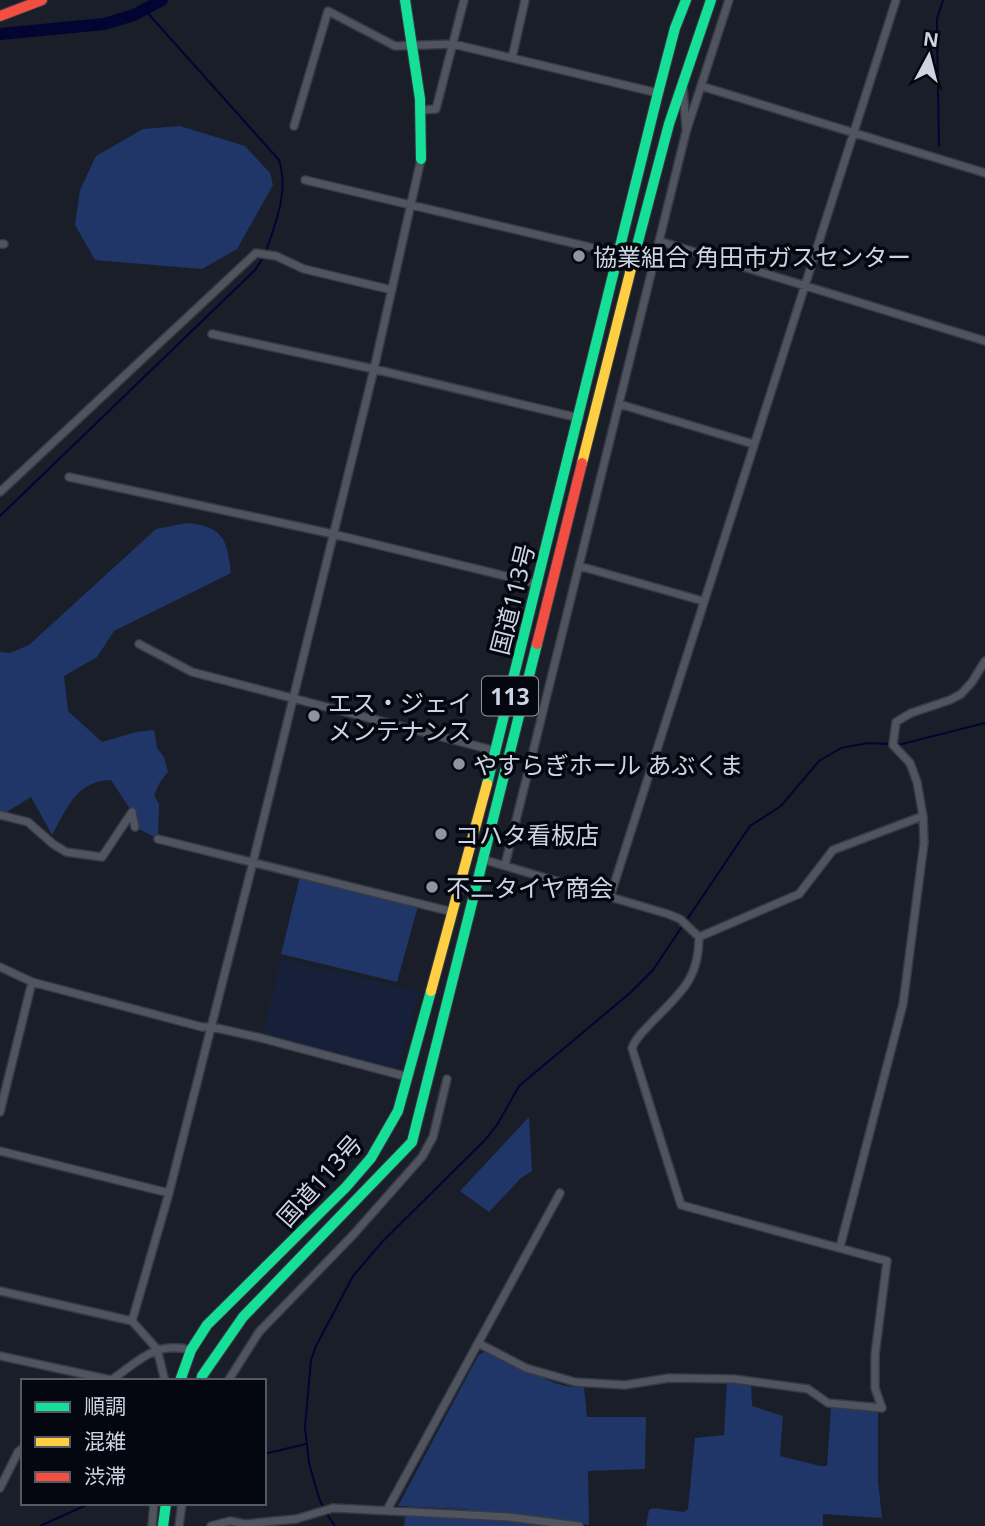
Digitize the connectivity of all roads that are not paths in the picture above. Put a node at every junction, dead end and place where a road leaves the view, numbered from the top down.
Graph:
1 (42, 0) edge
2 (405, 0) edge
3 (464, 0) edge
4 (525, 0) edge
5 (686, 0) edge
6 (711, 0) edge
7 (729, 0) edge
8 (897, 0) edge
9 (0, 16) edge
10 (453, 44) junction
11 (414, 46) junction
12 (512, 58) junction
13 (683, 83) junction
14 (701, 86) junction
15 (658, 93) junction
16 (422, 110) junction
17 (293, 126) dead end
18 (687, 132) junction
19 (853, 133) junction
20 (421, 159) joint
21 (985, 173) edge
22 (305, 180) dead end
23 (410, 206) junction
24 (659, 241) junction
25 (619, 254) junction
26 (804, 285) junction
27 (392, 290) junction
28 (212, 334) dead end
29 (985, 341) edge
30 (373, 369) junction
31 (619, 404) junction
32 (579, 418) junction
33 (753, 444) junction
34 (69, 477) dead end
35 (0, 492) edge
36 (333, 534) junction
37 (579, 566) junction
38 (538, 584) junction
39 (703, 601) junction
40 (139, 644) dead end
41 (985, 662) edge
42 (293, 699) junction
43 (496, 751) junction
44 (0, 816) edge
45 (923, 816) junction
46 (135, 827) dead end
47 (158, 839) dead end
48 (485, 860) junction
49 (253, 862) junction
50 (505, 865) junction
51 (610, 897) junction
52 (454, 912) junction
53 (699, 937) junction
54 (0, 967) edge
55 (32, 982) junction
56 (212, 1027) junction
57 (408, 1077) junction
58 (447, 1079) dead end
59 (0, 1112) edge
60 (0, 1151) edge
61 (169, 1193) junction
62 (560, 1193) dead end
63 (840, 1247) junction
64 (0, 1291) edge
65 (132, 1321) junction
66 (478, 1343) junction
67 (157, 1349) junction
68 (191, 1350) junction
69 (0, 1356) edge
70 (106, 1379) edge
71 (112, 1379) edge
72 (164, 1379) edge
73 (181, 1379) edge
74 (201, 1379) edge
75 (229, 1379) edge
76 (21, 1450) edge
77 (0, 1488) edge
78 (154, 1505) edge
79 (166, 1505) edge
80 (182, 1505) edge
81 (387, 1510) junction
82 (152, 1526) edge
83 (163, 1526) edge
84 (179, 1526) edge
85 (211, 1526) edge
86 (579, 1526) edge

1 - 9 main road
2 - 11 main road
3 - 10 street
4 - 12 street
5 - 15 main road, 国道113号 / 113
6 - 13 main road
7 - 14 street
8 - 19 street
10 - 11 street
10 - 12 street
10 - 16 street
11 - 16 main road
11 - 17 street
12 - 15 street
13 - 18 street
13 - 48 main road
14 - 18 street
14 - 19 street
15 - 25 main road, 国道113号 / 113
16 - 20 main road
18 - 24 street
19 - 21 street
19 - 26 street
20 - 23 street
22 - 23 street
23 - 25 street
23 - 27 street
24 - 26 street
24 - 31 street
25 - 32 main road, 国道113号 / 113
26 - 29 street
26 - 33 street
27 - 30 street
27 - 35 street
28 - 30 street
30 - 32 street
30 - 36 street
31 - 33 street
31 - 37 street
32 - 38 main road, 国道113号 / 113
33 - 39 street
34 - 36 street
36 - 38 street
36 - 42 street
37 - 39 street
37 - 50 street
38 - 43 main road, 国道113号 / 113
39 - 51 street
40 - 42 street
41 - 45 street
42 - 43 street
42 - 49 street
43 - 52 main road, 国道113号 / 113
44 - 46 street
45 - 53 street
45 - 63 street
47 - 49 street
48 - 50 street
48 - 74 main road
49 - 52 street
49 - 56 street
50 - 51 street
51 - 53 street
52 - 57 main road, 国道113号 / 113
53 - 63 street
54 - 55 street
55 - 56 street
55 - 59 street
56 - 57 street
56 - 61 street
57 - 68 main road, 国道113号 / 113
58 - 75 street
60 - 61 street
61 - 65 street
62 - 66 street
63 - 66 street
64 - 65 street
65 - 67 street
66 - 81 street
67 - 68 street
67 - 71 street
67 - 72 street
68 - 73 main road, 国道113号 / 113
69 - 70 street
76 - 77 street
78 - 82 street
79 - 83 main road
80 - 84 street
81 - 85 street
81 - 86 street

